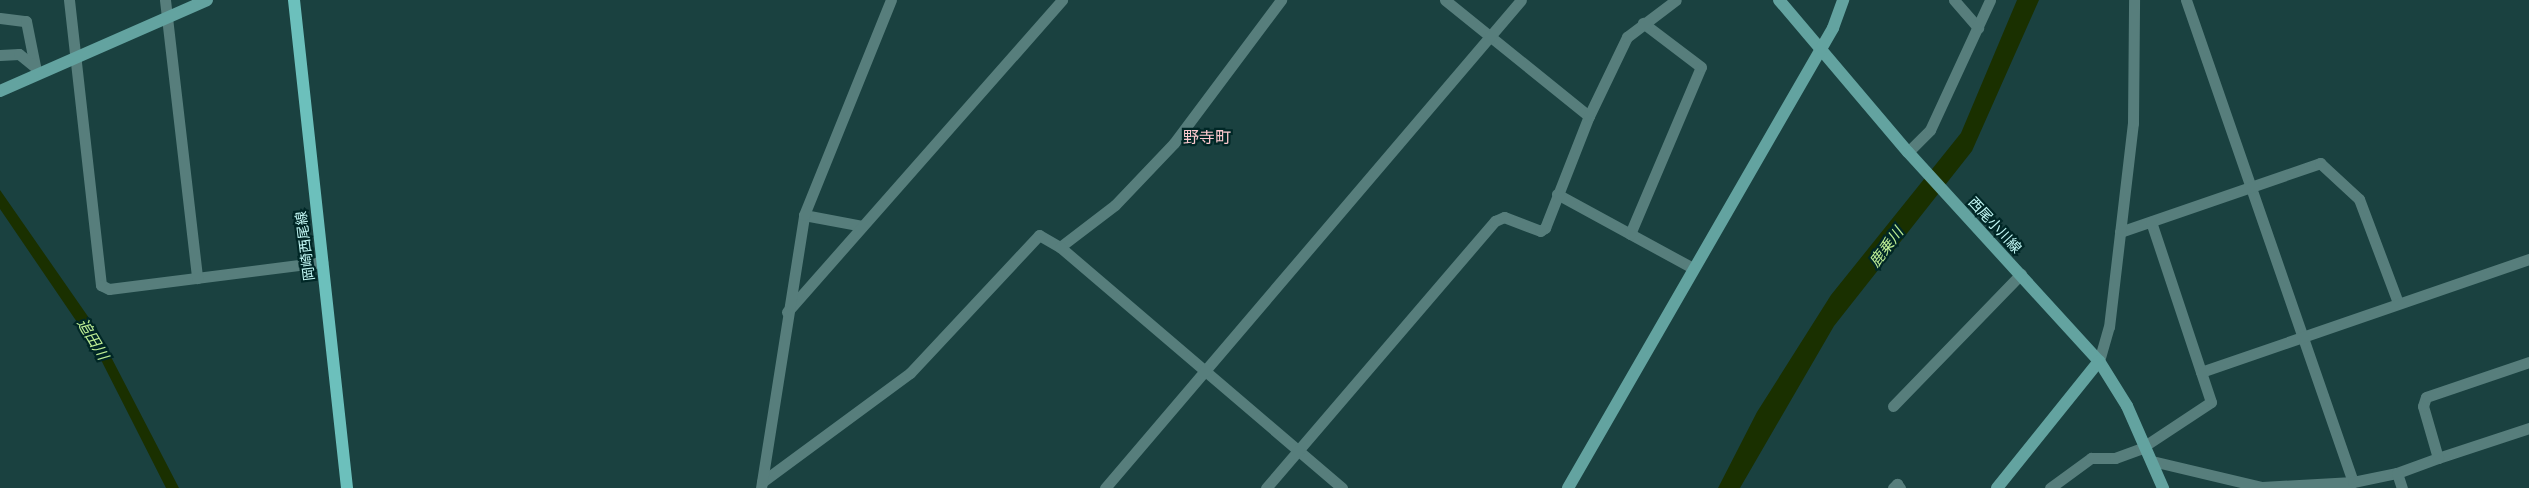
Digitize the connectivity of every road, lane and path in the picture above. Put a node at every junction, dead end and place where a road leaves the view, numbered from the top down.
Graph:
1 (68, 0) edge
2 (165, 0) edge
3 (207, 0) edge
4 (294, 0) edge
5 (891, 0) edge
6 (1282, 0) edge
7 (1445, 0) edge
8 (1521, 0) edge
9 (1676, 0) edge
10 (1779, 0) edge
11 (1843, 0) edge
12 (1954, 0) edge
13 (1990, 0) edge
14 (2134, 0) edge
15 (2186, 0) edge
16 (1056, 2) edge
17 (166, 17) junction
18 (0, 18) edge
19 (1643, 23) junction
20 (1978, 28) junction
21 (1490, 37) junction
22 (1818, 52) junction
23 (0, 55) edge
24 (73, 58) junction
25 (36, 70) junction
26 (0, 91) edge
27 (1588, 116) junction
28 (1910, 155) junction
29 (2251, 187) junction
30 (1558, 194) junction
31 (804, 215) junction
32 (2151, 222) junction
33 (862, 226) junction
34 (2120, 232) junction
35 (1630, 234) junction
36 (1060, 247) junction
37 (2529, 259) edge
38 (322, 262) junction
39 (1693, 268) junction
40 (2021, 274) junction
41 (196, 278) junction
42 (2398, 303) junction
43 (787, 312) junction
44 (2304, 336) junction
45 (2099, 361) junction
46 (2529, 362) edge
47 (1205, 372) junction
48 (2201, 372) junction
49 (1894, 406) dead end
50 (2529, 428) edge
51 (2146, 446) junction
52 (1299, 451) junction
53 (2438, 458) junction
54 (2152, 461) junction
55 (2398, 473) junction
56 (2353, 482) junction
57 (762, 485) edge
58 (347, 488) edge
59 (1105, 488) edge
60 (1266, 488) edge
61 (1342, 488) edge
62 (1568, 488) edge
63 (1893, 488) edge
64 (1900, 488) edge
65 (1997, 488) edge
66 (2050, 488) edge
67 (2163, 488) edge
68 (2402, 488) edge

1 - 24 street
2 - 17 street
3 - 17 street
4 - 38 main road, 岡崎西尾線
5 - 31 street
6 - 36 street
7 - 21 street
8 - 21 street
9 - 19 street
10 - 22 street, 西尾小川線
11 - 22 street
12 - 20 street
13 - 20 street
14 - 34 street
15 - 29 street
16 - 33 street
17 - 24 street
17 - 41 street
18 - 25 street
19 - 27 street
19 - 35 street
20 - 28 street
21 - 27 street
21 - 47 street
22 - 28 street, 西尾小川線
22 - 39 street
23 - 25 street
24 - 25 street
24 - 41 street
25 - 26 street
27 - 30 street
28 - 40 street, 西尾小川線
29 - 32 street
29 - 42 street
29 - 44 street
30 - 35 street
30 - 52 street
31 - 33 street
31 - 43 street
32 - 34 street
32 - 48 street
33 - 43 street
34 - 45 street
35 - 39 street
36 - 47 street
36 - 57 street
37 - 42 street
38 - 41 street
38 - 58 main road, 岡崎西尾線
39 - 62 street
40 - 45 street, 西尾小川線
40 - 49 street
42 - 44 street
43 - 57 street
44 - 48 street
44 - 56 street
45 - 51 street, 西尾小川線
45 - 65 street
46 - 53 street
47 - 52 street
47 - 59 street
48 - 51 street
50 - 53 street
51 - 54 street, 西尾小川線
51 - 66 street
52 - 60 street
52 - 61 street
53 - 55 street
54 - 56 street
54 - 67 street, 西尾小川線
55 - 56 street
55 - 68 street
63 - 64 street

